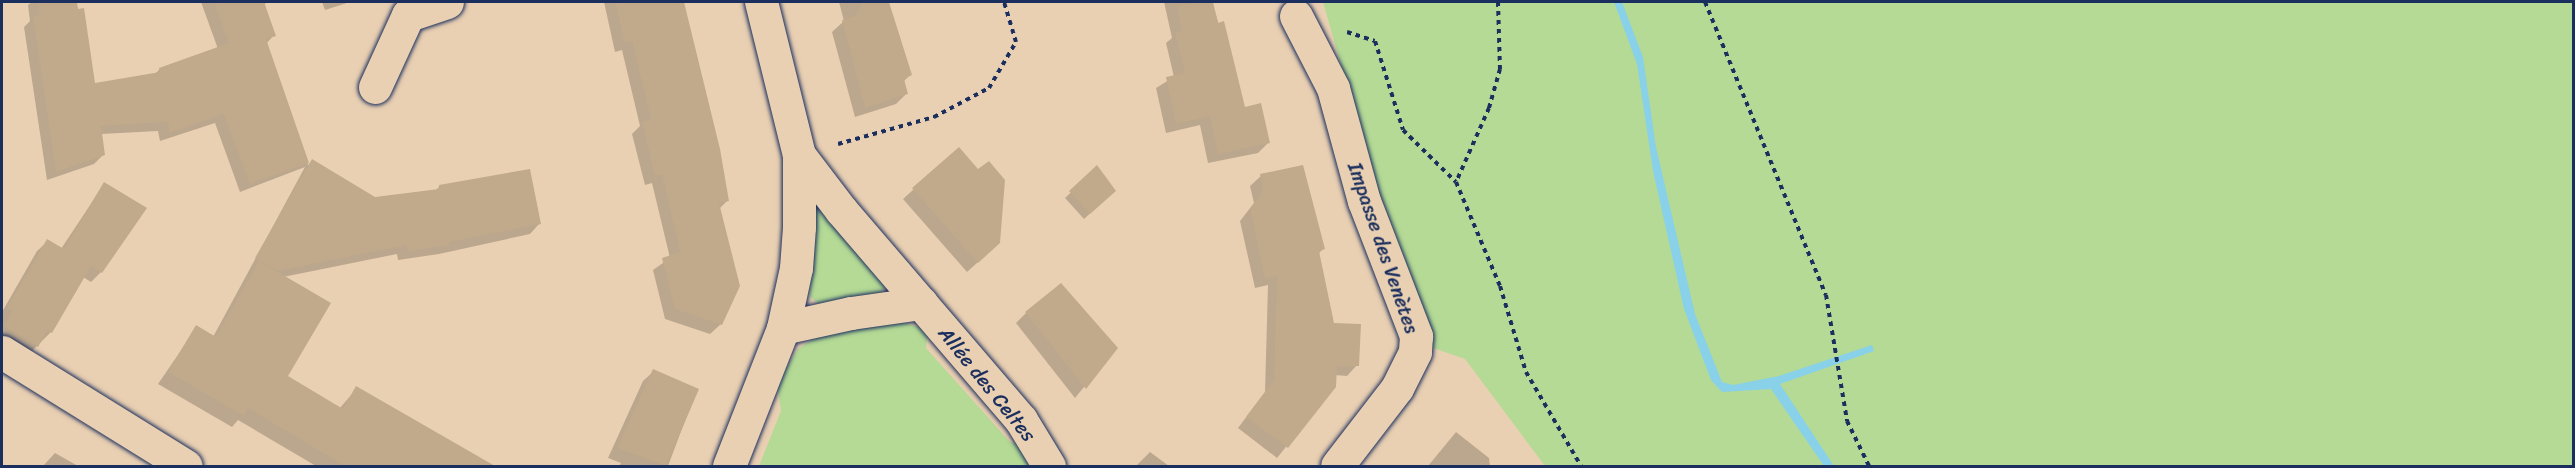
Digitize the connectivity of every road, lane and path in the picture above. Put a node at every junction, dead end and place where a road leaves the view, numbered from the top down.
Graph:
1 (447, 2) edge
2 (761, 2) edge
3 (1004, 2) edge
4 (1498, 2) edge
5 (1705, 2) edge
6 (1296, 16) joint
7 (375, 87) dead end
8 (799, 155) junction
9 (1456, 182) junction
10 (921, 303) junction
11 (783, 328) junction
12 (2, 352) edge
13 (186, 466) edge
14 (729, 466) edge
15 (1049, 466) edge
16 (1336, 466) edge
17 (1581, 466) edge
18 (1869, 466) edge

1 - 7 street
2 - 8 street, Allée des Celtes
3 - 8 path
4 - 9 path
5 - 18 path
6 - 9 path
6 - 16 street, Impasse des Venètes
8 - 10 street, Allée des Celtes
8 - 11 street, Allée des Celtes
9 - 17 path
10 - 11 street
10 - 15 street, Allée des Celtes
11 - 14 street, Allée des Celtes
12 - 13 street

